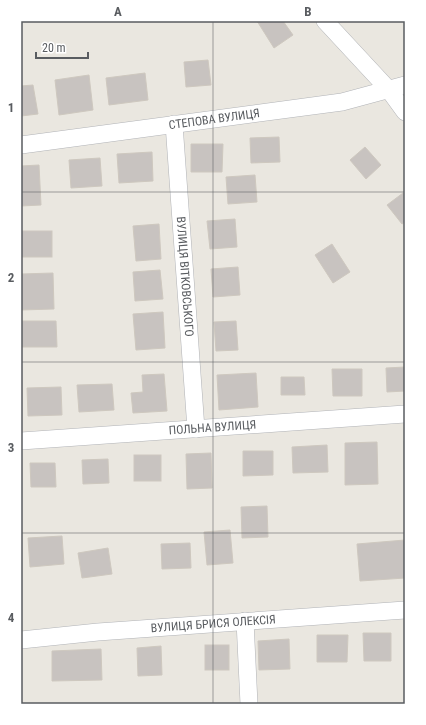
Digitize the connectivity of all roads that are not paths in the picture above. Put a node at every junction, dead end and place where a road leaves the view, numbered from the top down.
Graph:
1 (325, 21) edge
2 (397, 87) edge
3 (405, 112) edge
4 (174, 124) junction
5 (21, 145) edge
6 (405, 414) edge
7 (196, 429) junction
8 (21, 441) edge
9 (405, 610) edge
10 (245, 621) junction
11 (21, 640) edge
12 (249, 704) edge

1 - 2 street
2 - 3 street
2 - 4 street, СТЕПОВА ВУЛИЦЯ
4 - 5 street, СТЕПОВА ВУЛИЦЯ
4 - 7 street, ВУЛИЦЯ ВІТКОВСЬКОГО
6 - 7 street, ПОЛЬНА ВУЛИЦЯ
7 - 8 street, ПОЛЬНА ВУЛИЦЯ
9 - 10 street, ВУЛИЦЯ БРИСЯ ОЛЕКСІЯ
10 - 11 street, ВУЛИЦЯ БРИСЯ ОЛЕКСІЯ
10 - 12 street

